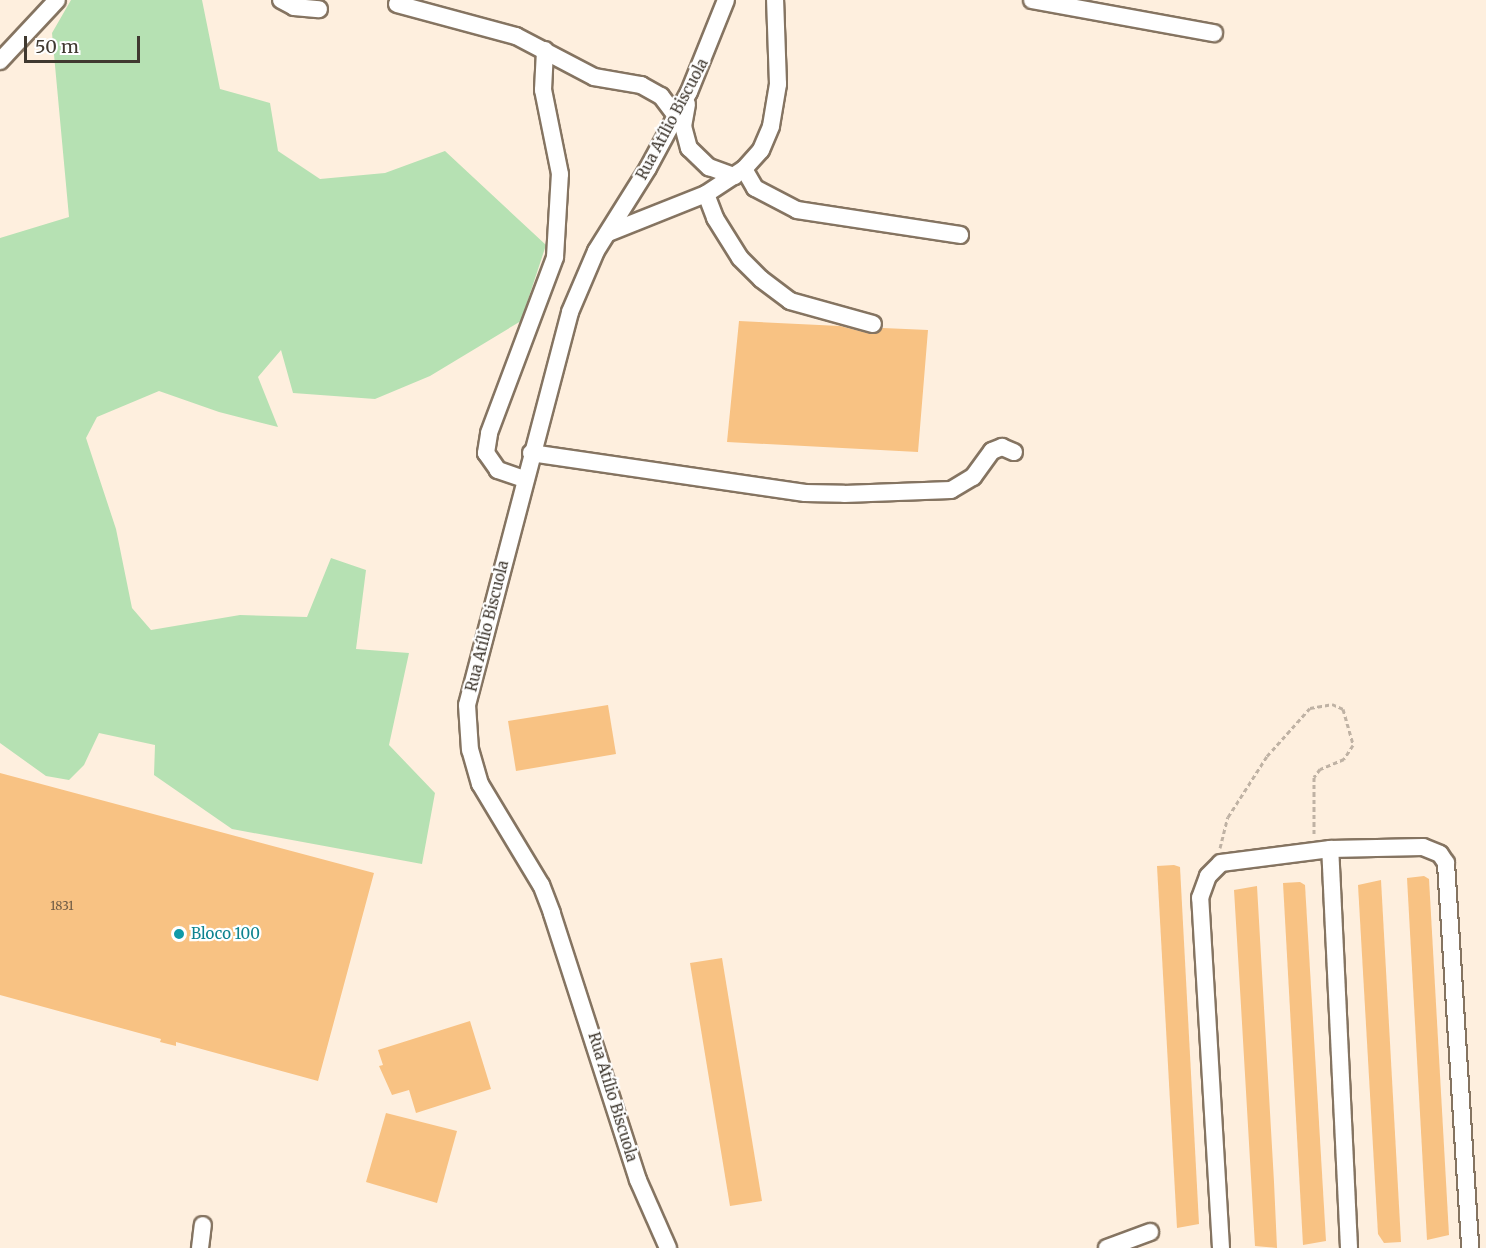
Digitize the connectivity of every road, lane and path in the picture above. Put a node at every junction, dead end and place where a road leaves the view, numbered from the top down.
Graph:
1 (57, 0) edge
2 (281, 0) edge
3 (726, 0) edge
4 (775, 0) edge
5 (1032, 0) edge
6 (397, 4) dead end
7 (319, 9) dead end
8 (1214, 33) dead end
9 (545, 50) junction
10 (0, 61) edge
11 (689, 92) junction
12 (676, 116) junction
13 (739, 172) junction
14 (706, 194) junction
15 (608, 233) junction
16 (960, 236) dead end
17 (873, 324) dead end
18 (1014, 452) dead end
19 (531, 453) junction
20 (524, 479) junction
21 (1322, 849) junction
22 (1221, 863) junction
23 (203, 1225) dead end
24 (1150, 1232) dead end
25 (200, 1248) edge
26 (668, 1248) edge
27 (1107, 1248) edge
28 (1221, 1248) edge
29 (1349, 1248) edge
30 (1470, 1248) edge

1 - 10 street
2 - 7 street
3 - 11 street, Rua Atílio Biscuola
4 - 13 street
5 - 8 street
6 - 9 street
9 - 12 street
9 - 20 street
11 - 12 street, Rua Atílio Biscuola
11 - 13 street
12 - 15 street, Rua Atílio Biscuola
13 - 14 street
13 - 16 street
14 - 15 street
14 - 17 street
15 - 19 street, Rua Atílio Biscuola
18 - 19 street
19 - 20 street, Rua Atílio Biscuola
20 - 26 street, Rua Atílio Biscuola
21 - 22 street
21 - 22 path
21 - 29 street
21 - 30 street
22 - 28 street
23 - 25 street
24 - 27 street

